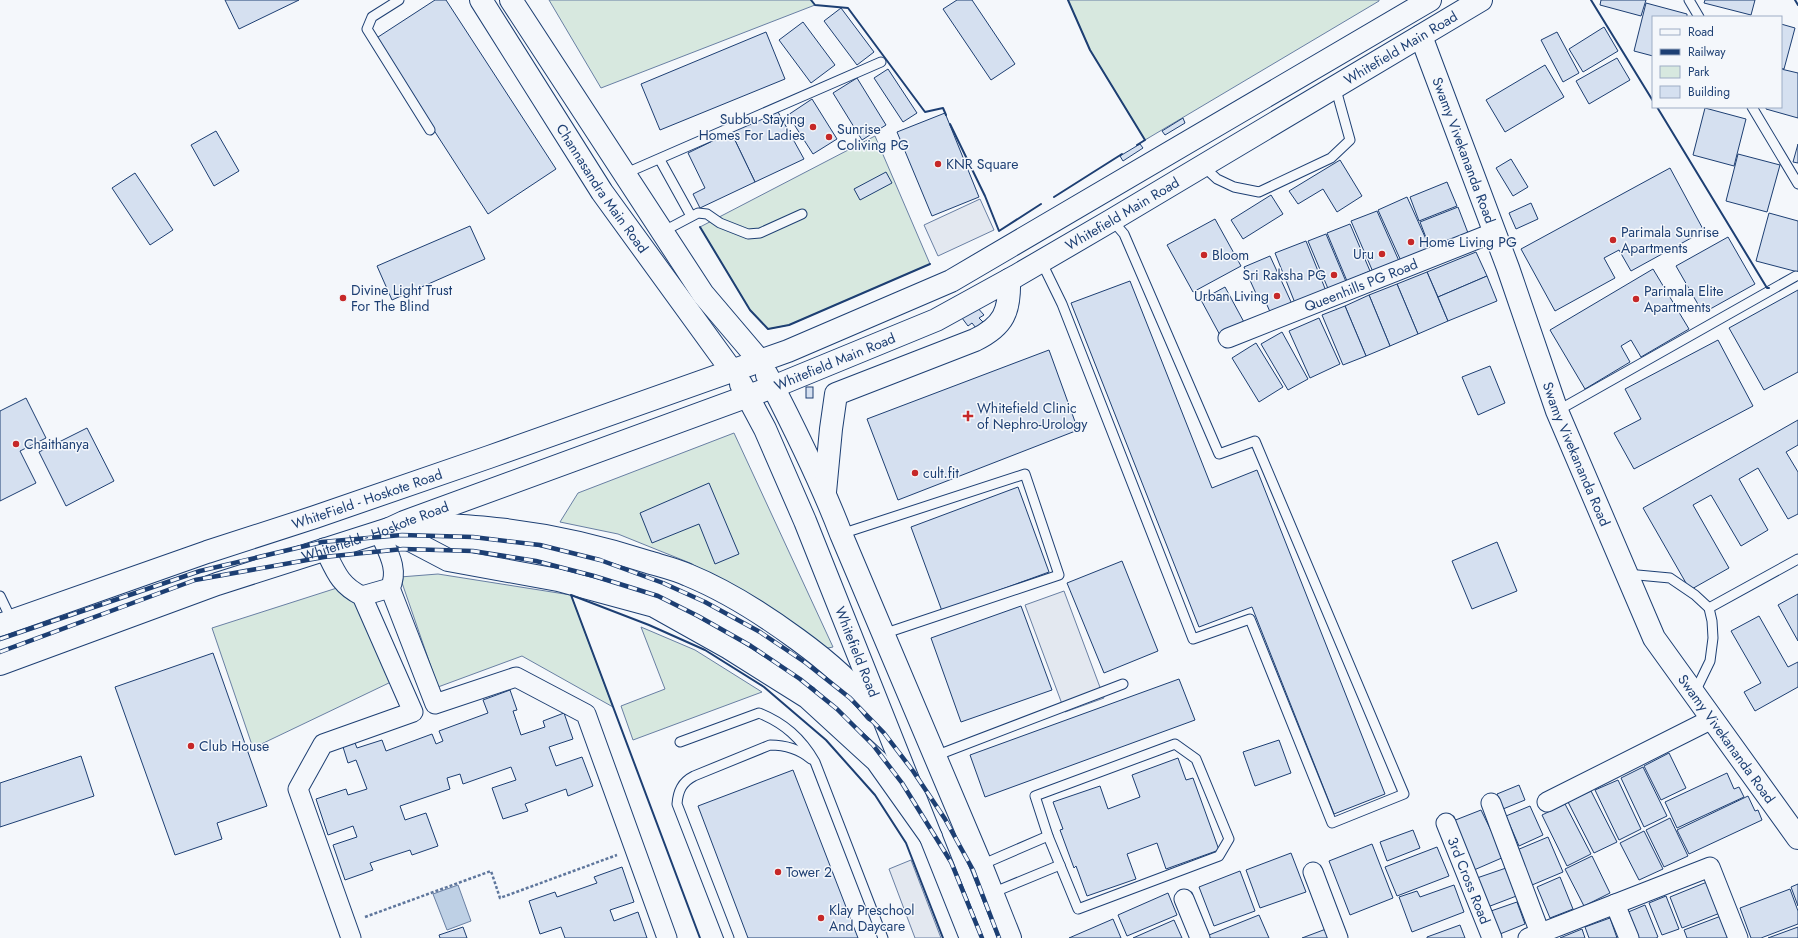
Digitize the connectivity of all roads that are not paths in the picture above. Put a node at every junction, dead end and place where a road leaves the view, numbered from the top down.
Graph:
1 (399, 0) edge
2 (481, 0) edge
3 (511, 0) edge
4 (1430, 0) edge
5 (1481, 0) edge
6 (1689, 0) edge
7 (1698, 16) edge
8 (1421, 36) junction
9 (1394, 52) junction
10 (881, 62) dead end
11 (1335, 86) junction
12 (1753, 108) edge
13 (1266, 115) dead end
14 (430, 130) dead end
15 (660, 160) junction
16 (1203, 166) junction
17 (624, 174) junction
18 (1798, 184) edge
19 (802, 214) dead end
20 (692, 216) junction
21 (1112, 220) junction
22 (662, 232) junction
23 (1495, 232) junction
24 (1042, 261) junction
25 (1796, 276) dead end
26 (1009, 280) junction
27 (1228, 338) dead end
28 (760, 361) junction
29 (732, 371) junction
30 (773, 387) junction
31 (748, 395) junction
32 (1557, 411) junction
33 (825, 492) junction
34 (390, 527) junction
35 (841, 534) junction
36 (324, 548) junction
37 (1798, 559) edge
38 (1626, 574) junction
39 (390, 588) junction
40 (0, 596) edge
41 (362, 596) junction
42 (1709, 608) junction
43 (6, 623) edge
44 (883, 634) junction
45 (0, 664) edge
46 (1123, 684) dead end
47 (1694, 693) junction
48 (435, 704) junction
49 (413, 712) junction
50 (1712, 719) junction
51 (888, 728) junction
52 (680, 742) dead end
53 (934, 756) junction
54 (815, 762) junction
55 (1547, 802) dead end
56 (1491, 803) dead end
57 (1446, 823) dead end
58 (1048, 836) junction
59 (931, 837) junction
60 (1798, 838) edge
61 (981, 865) junction
62 (1060, 865) junction
63 (1313, 872) dead end
64 (992, 893) junction
65 (1184, 898) dead end
66 (1615, 904) junction
67 (349, 931) edge
68 (1534, 936) edge
69 (667, 938) edge
70 (729, 938) edge
71 (883, 938) edge
72 (971, 938) edge
73 (1010, 938) edge
74 (1200, 938) edge
75 (1338, 938) edge
76 (1492, 938) edge
77 (1629, 938) edge
78 (1738, 938) edge

1 - 14 lane
2 - 29 main road, Channasandra Main Road
3 - 17 main road, Channasandra Main Road
4 - 28 main road, Whitefield Main Road
5 - 8 main road, Whitefield Main Road
6 - 7 lane
8 - 9 main road, Whitefield Main Road
8 - 23 main road, Swamy Vivekananda Road
9 - 11 main road, Whitefield Main Road
9 - 13 main road
10 - 15 lane
11 - 16 main road, Whitefield Main Road
11 - 16 lane
12 - 18 lane
15 - 17 lane
15 - 20 lane
16 - 21 main road, Whitefield Main Road
17 - 22 main road, Channasandra Main Road
19 - 20 lane
20 - 22 lane
21 - 24 main road, Whitefield Main Road
21 - 24 lane
22 - 28 main road, Channasandra Main Road
23 - 27 street, Queenhills PG Road
23 - 32 main road, Swamy Vivekananda Road
24 - 26 main road, Whitefield Main Road
25 - 32 lane
26 - 30 main road, Whitefield Main Road
26 - 33 main road
28 - 29 main road, Whitefield Main Road
28 - 30 main road, Channasandra Main Road
29 - 31 main road, Whitefield Road
29 - 43 main road, WhiteField - Hoskote Road
30 - 31 main road, Whitefield Main Road
30 - 33 main road
31 - 34 main road, Whitefield - Hoskote Road
31 - 51 main road, Whitefield Road
32 - 38 main road, Swamy Vivekananda Road
33 - 35 main road
34 - 36 main road, Whitefield - Hoskote Road
34 - 39 street
34 - 51 main road
34 - 59 main road
35 - 44 main road
35 - 44 lane
36 - 41 street
36 - 45 main road, Whitefield - Hoskote Road
37 - 42 lane
38 - 42 lane
38 - 47 main road, Swamy Vivekananda Road
39 - 41 street
39 - 48 street
40 - 43 lane
41 - 49 street
42 - 47 lane
44 - 53 main road
46 - 53 lane
47 - 50 main road, Swamy Vivekananda Road
48 - 49 street
48 - 69 street
49 - 67 street
50 - 55 street
50 - 60 main road, Swamy Vivekananda Road
51 - 59 main road, Whitefield Road
52 - 54 lane
53 - 61 main road
54 - 70 lane
54 - 71 lane
56 - 68 street
57 - 76 street, 3rd Cross Road
58 - 61 lane
58 - 62 lane
58 - 62 lane
59 - 72 main road, Whitefield Road
61 - 64 main road
62 - 64 lane
63 - 75 street
64 - 73 main road
65 - 74 street
66 - 68 street
66 - 77 street
66 - 78 street

